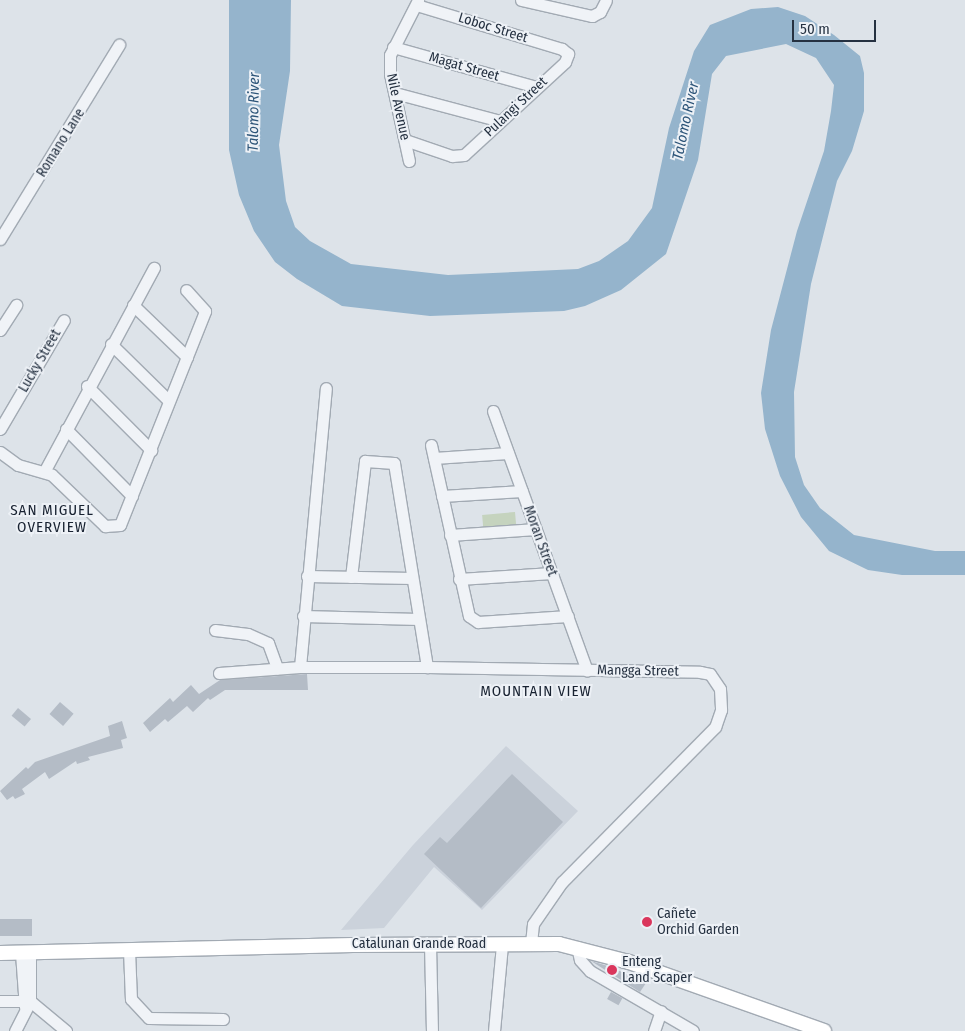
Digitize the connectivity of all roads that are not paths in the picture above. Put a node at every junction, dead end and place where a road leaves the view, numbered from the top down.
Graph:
1 (521, 0) edge
2 (606, 0) edge
3 (417, 2) edge
4 (119, 45) dead end
5 (393, 47) junction
6 (568, 54) joint
7 (536, 87) junction
8 (395, 93) junction
9 (500, 122) junction
10 (405, 140) junction
11 (409, 161) dead end
12 (0, 239) edge
13 (154, 268) dead end
14 (186, 290) dead end
15 (16, 304) dead end
16 (133, 305) junction
17 (64, 320) dead end
18 (0, 330) edge
19 (111, 344) junction
20 (187, 357) junction
21 (87, 386) junction
22 (326, 388) dead end
23 (169, 401) junction
24 (493, 411) dead end
25 (66, 428) junction
26 (0, 429) edge
27 (431, 445) dead end
28 (151, 450) junction
29 (0, 452) edge
30 (508, 453) junction
31 (434, 458) junction
32 (44, 472) junction
33 (522, 491) junction
34 (132, 496) junction
35 (442, 496) junction
36 (536, 529) junction
37 (450, 536) junction
38 (552, 573) junction
39 (307, 576) junction
40 (351, 577) junction
41 (412, 578) junction
42 (459, 580) junction
43 (304, 616) junction
44 (568, 616) junction
45 (420, 620) junction
46 (215, 630) dead end
47 (300, 667) junction
48 (427, 667) junction
49 (277, 668) junction
50 (587, 670) junction
51 (219, 673) dead end
52 (531, 943) junction
53 (430, 944) junction
54 (502, 944) junction
55 (577, 947) junction
56 (129, 950) junction
57 (0, 953) edge
58 (25, 953) junction
59 (0, 1000) edge
60 (26, 1004) junction
61 (661, 1011) junction
62 (222, 1019) dead end
63 (15, 1031) edge
64 (66, 1031) edge
65 (432, 1031) edge
66 (494, 1031) edge
67 (654, 1031) edge
68 (693, 1031) edge
69 (824, 1031) edge

1 - 2 street
3 - 5 street, Nile Avenue
3 - 6 street, Loboc Street
4 - 12 street, Romano Lane
5 - 7 street, Magat Street
5 - 8 street, Nile Avenue
6 - 7 street, Pulangi Street
7 - 9 street, Pulangi Street
8 - 9 street
8 - 10 street, Nile Avenue
9 - 10 street, Pulangi Street
10 - 11 street, Nile Avenue
13 - 16 street
14 - 20 street
15 - 18 street
16 - 19 street
16 - 20 street
17 - 26 street, Lucky Street
19 - 21 street
19 - 23 street
20 - 23 street
21 - 25 street
21 - 28 street
22 - 39 street
23 - 28 street
24 - 30 street, Moran Street
25 - 32 street
25 - 34 street
27 - 31 street
28 - 34 street
29 - 32 street
30 - 31 street
30 - 33 street, Moran Street
31 - 35 street
32 - 34 street
33 - 35 street
33 - 36 street, Moran Street
35 - 37 street
36 - 37 street
36 - 38 street, Moran Street
37 - 42 street
38 - 42 street
38 - 44 street, Moran Street
39 - 40 street
39 - 43 street
40 - 41 street
40 - 41 street
41 - 45 street
42 - 44 street
43 - 45 street
43 - 47 street
44 - 50 street, Moran Street
45 - 48 street
46 - 49 street
47 - 48 street, Mangga Street
47 - 49 street, Mangga Street
48 - 50 street, Mangga Street
49 - 51 street, Mangga Street
50 - 52 street, Mangga Street
52 - 54 main road, Catalunan Grande Road
52 - 55 main road, Catalunan Grande Road
53 - 54 main road, Catalunan Grande Road
53 - 56 main road, Catalunan Grande Road
53 - 65 street
54 - 66 street
55 - 61 street
55 - 69 main road, Catalunan Grande Road
56 - 58 main road, Catalunan Grande Road
56 - 62 street
57 - 58 main road, Catalunan Grande Road
58 - 60 street
59 - 60 street
60 - 63 street
60 - 64 street
61 - 67 street
61 - 68 street

